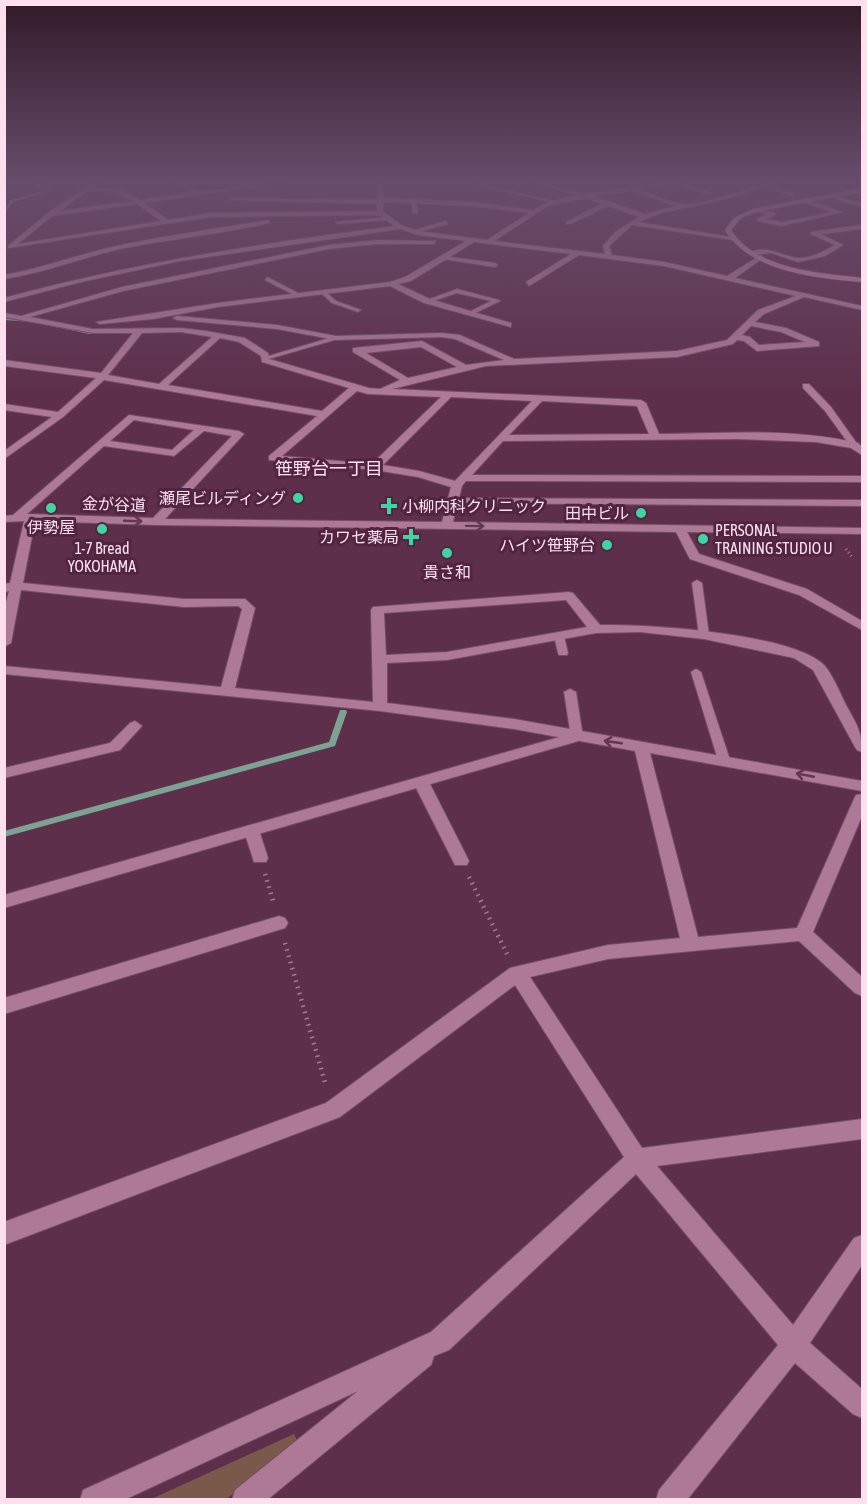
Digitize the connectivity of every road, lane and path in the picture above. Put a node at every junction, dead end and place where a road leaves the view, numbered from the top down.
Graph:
1 (100, 252) edge
2 (197, 252) edge
3 (222, 252) edge
4 (303, 252) edge
5 (452, 252) edge
6 (579, 252) edge
7 (580, 252) edge
8 (608, 252) edge
9 (748, 252) edge
10 (763, 252) edge
11 (775, 252) edge
12 (828, 252) edge
13 (752, 254) junction
14 (201, 256) junction
15 (609, 256) junction
16 (444, 258) junction
17 (761, 258) junction
18 (140, 260) dead end
19 (495, 265) dead end
20 (148, 266) junction
21 (4, 277) edge
22 (729, 278) junction
23 (267, 279) dead end
24 (862, 280) edge
25 (391, 284) junction
26 (529, 284) dead end
27 (323, 292) junction
28 (298, 295) junction
29 (804, 295) junction
30 (4, 300) edge
31 (427, 301) junction
32 (862, 308) edge
33 (358, 310) dead end
34 (471, 313) junction
35 (4, 315) edge
36 (20, 317) junction
37 (153, 317) junction
38 (4, 321) edge
39 (45, 321) junction
40 (749, 323) junction
41 (508, 325) dead end
42 (139, 331) junction
43 (219, 335) junction
44 (737, 337) junction
45 (336, 338) junction
46 (358, 351) junction
47 (265, 358) junction
48 (517, 362) junction
49 (4, 363) edge
50 (464, 367) junction
51 (102, 377) junction
52 (407, 381) junction
53 (162, 386) junction
54 (806, 386) dead end
55 (355, 388) junction
56 (376, 392) junction
57 (448, 395) junction
58 (539, 399) junction
59 (4, 407) edge
60 (322, 414) junction
61 (60, 415) junction
62 (202, 428) junction
63 (655, 436) junction
64 (500, 438) junction
65 (103, 443) junction
66 (858, 449) edge
67 (4, 456) edge
68 (375, 467) junction
69 (862, 479) edge
70 (460, 482) junction
71 (451, 501) junction
72 (862, 502) edge
73 (30, 517) junction
74 (9, 518) edge
75 (156, 522) junction
76 (447, 525) junction
77 (680, 529) junction
78 (862, 531) edge
79 (697, 582) dead end
80 (10, 587) edge
81 (862, 626) edge
82 (596, 629) junction
83 (704, 635) junction
84 (558, 636) junction
85 (4, 643) edge
86 (563, 652) dead end
87 (380, 659) junction
88 (4, 670) edge
89 (696, 672) dead end
90 (227, 691) junction
91 (570, 692) dead end
92 (380, 707) junction
93 (135, 726) dead end
94 (577, 737) junction
95 (641, 746) junction
96 (862, 747) edge
97 (724, 760) junction
98 (4, 773) edge
99 (422, 784) junction
100 (862, 786) edge
101 (862, 799) edge
102 (252, 831) junction
103 (260, 858) joint
104 (461, 861) joint
105 (4, 902) edge
106 (279, 923) junction
107 (803, 934) junction
108 (691, 945) junction
109 (517, 973) junction
110 (862, 988) edge
111 (4, 1006) edge
112 (333, 1110) junction
113 (862, 1129) edge
114 (637, 1159) junction
115 (4, 1234) edge
116 (862, 1246) edge
117 (440, 1341) junction
118 (795, 1345) junction
119 (862, 1405) edge
120 (93, 1500) edge
121 (245, 1500) edge
122 (669, 1500) edge

1 - 21 street
2 - 14 street
3 - 14 street
4 - 36 street
5 - 16 street
6 - 26 street
7 - 15 street
8 - 15 street
9 - 13 main road
10 - 13 street
11 - 12 street
13 - 17 main road
14 - 20 street
15 - 22 street
16 - 19 lane
16 - 25 street
17 - 22 street
17 - 24 main road
18 - 20 street
20 - 30 street
22 - 29 street
23 - 28 lane
25 - 27 street
25 - 31 street
27 - 28 street
27 - 33 lane
28 - 37 street
29 - 32 street
29 - 40 street
31 - 34 street
31 - 34 lane
34 - 41 street
35 - 36 street
36 - 38 street
36 - 39 street
37 - 39 street
37 - 45 street
39 - 42 street
40 - 44 street
40 - 44 street
42 - 43 street
42 - 51 street
43 - 47 street
43 - 53 street
44 - 48 street
45 - 46 street
45 - 47 lane
45 - 48 street
46 - 50 street
46 - 52 street
47 - 55 street
48 - 50 street
49 - 51 street
50 - 52 street
51 - 53 street
51 - 61 street
52 - 56 street
53 - 60 street
54 - 66 lane
55 - 56 street
55 - 60 street
56 - 57 street
57 - 58 street
57 - 68 street
58 - 63 street
58 - 64 street
59 - 61 street
60 - 68 street
61 - 67 street
62 - 65 street
62 - 65 street
62 - 75 street
63 - 64 street
63 - 66 street
64 - 70 street
65 - 74 street
68 - 70 street
69 - 70 street
70 - 71 street
71 - 72 lane
71 - 76 street
73 - 74 street, 金が谷道
73 -> 75 street, 金が谷道
73 - 80 street
75 - 76 street, 金が谷道
76 -> 77 street, 金が谷道
77 - 78 street, 金が谷道
77 - 81 street
79 - 83 lane
80 - 85 street
80 - 90 street
82 - 83 street
82 - 84 street
82 - 87 street
83 - 96 street
84 - 86 lane
84 - 87 street
87 - 92 street
88 - 90 street
89 - 97 lane
90 - 92 street
91 - 94 lane
92 - 94 street
93 - 98 street
95 -> 94 street
94 - 99 street
95 - 97 street
95 - 108 street
100 -> 97 street
99 - 102 street
99 - 104 street
101 - 107 street
102 - 103 street
102 - 105 street
103 - 106 path
104 - 109 path
106 - 111 street
106 - 112 path
107 - 108 street
107 - 110 street
108 - 109 street
109 - 112 street
109 - 114 street
112 - 115 street
113 - 114 street
114 - 117 street
114 - 118 street
116 - 118 street
117 - 120 street
117 - 121 street
118 - 119 street
118 - 122 street

